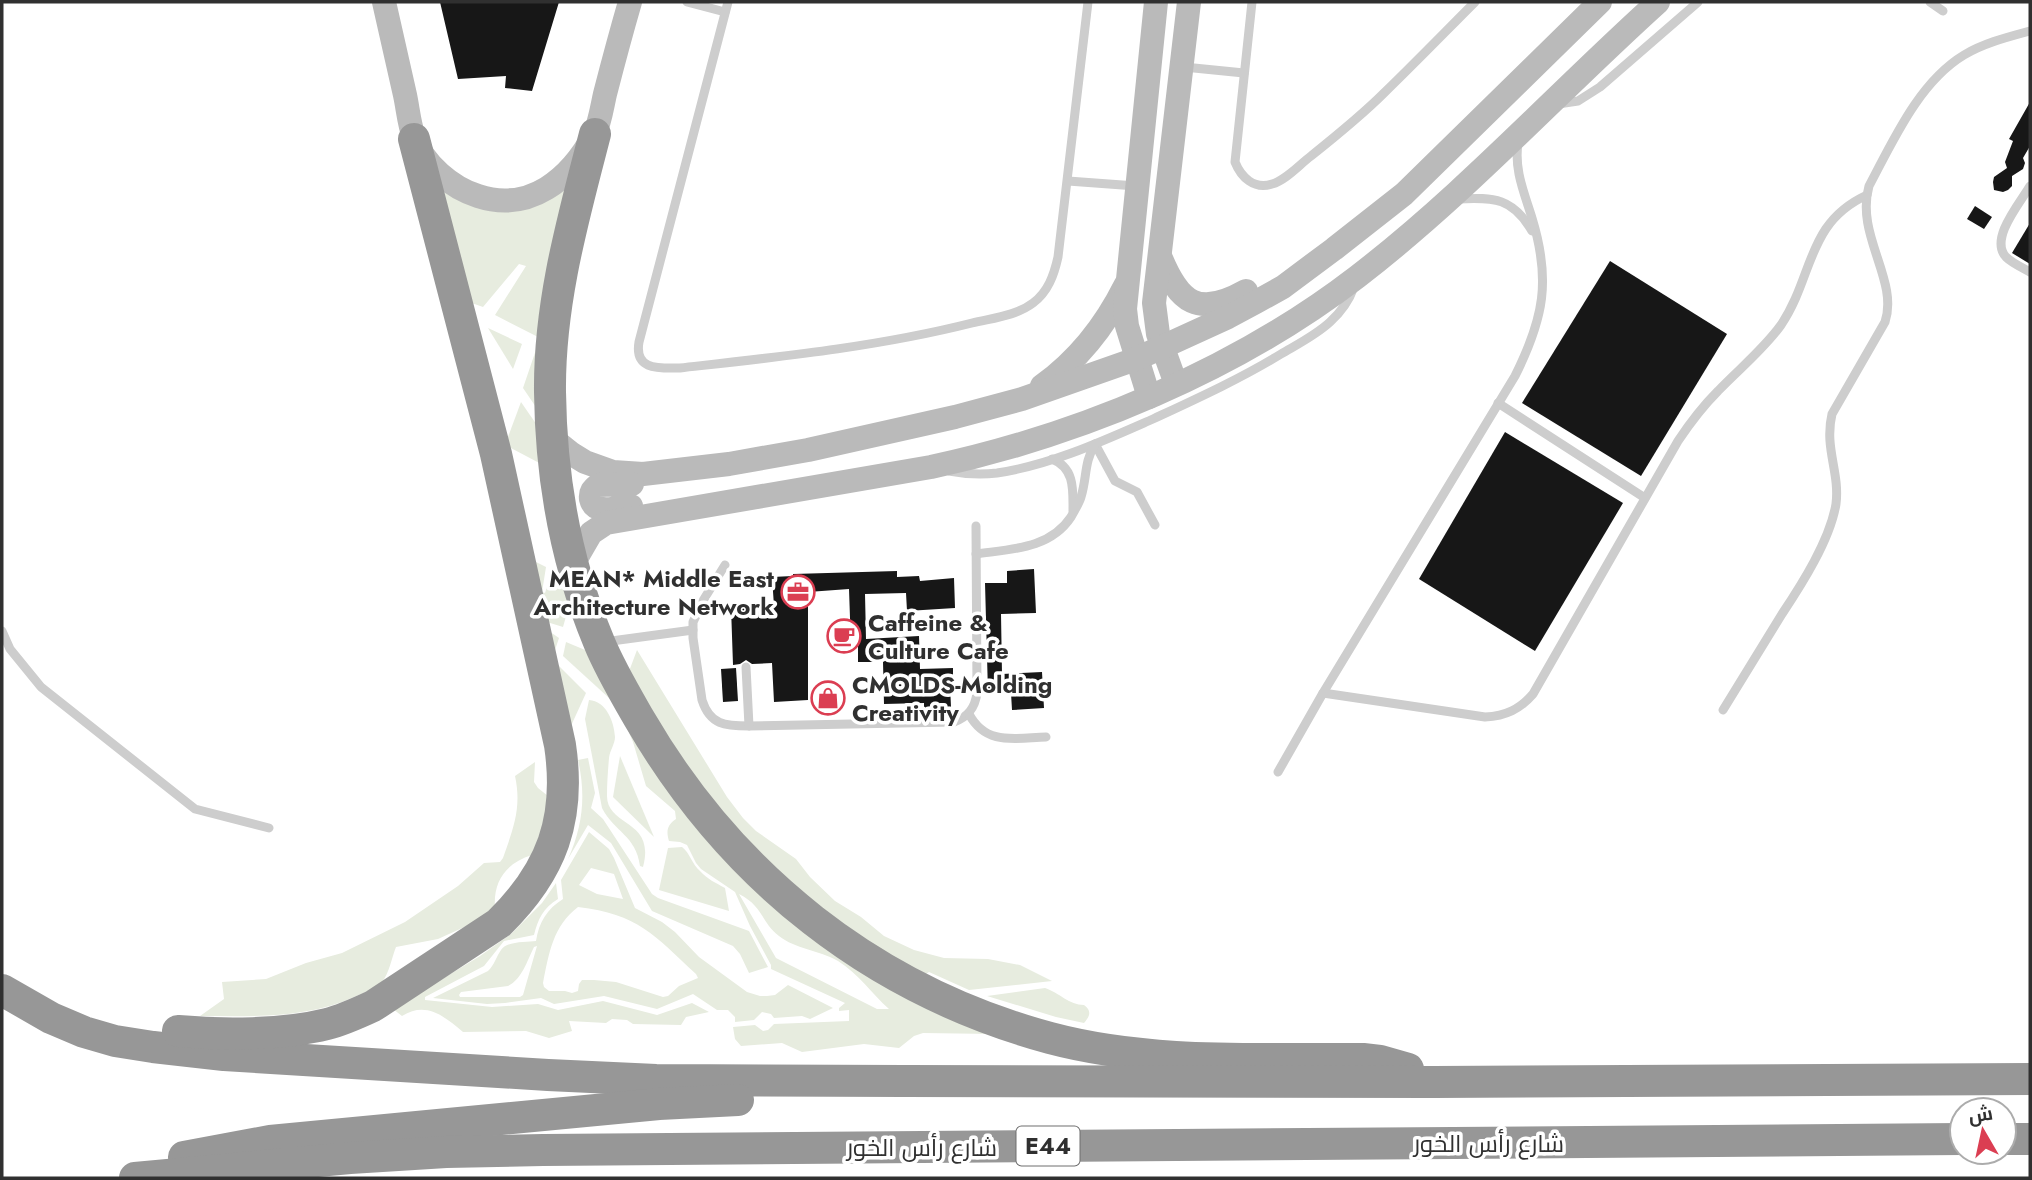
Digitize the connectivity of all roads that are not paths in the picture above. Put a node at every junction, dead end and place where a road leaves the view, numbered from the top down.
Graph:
1 (384, 2) edge
2 (630, 2) edge
3 (687, 2) edge
4 (728, 2) edge
5 (1088, 2) edge
6 (1156, 2) edge
7 (1189, 2) edge
8 (1252, 2) edge
9 (1475, 2) edge
10 (1600, 2) edge
11 (1658, 2) edge
12 (1698, 2) edge
13 (1930, 2) edge
14 (1943, 11) dead end
15 (725, 12) junction
16 (2030, 31) edge
17 (1182, 67) junction
18 (1244, 73) junction
19 (1549, 104) junction
20 (595, 134) junction
21 (1519, 134) junction
22 (414, 139) junction
23 (1068, 181) junction
24 (2030, 186) edge
25 (1137, 187) junction
26 (1404, 194) junction
27 (1867, 195) junction
28 (1449, 200) junction
29 (1539, 245) junction
30 (1334, 249) junction
31 (1159, 254) junction
32 (2030, 272) edge
33 (1358, 277) junction
34 (1126, 282) junction
35 (1163, 348) junction
36 (1201, 373) junction
37 (1136, 378) junction
38 (1177, 384) junction
39 (1022, 399) junction
40 (1499, 403) junction
41 (552, 438) junction
42 (1095, 444) junction
43 (1052, 459) junction
44 (931, 467) junction
45 (691, 468) junction
46 (1645, 498) junction
47 (684, 508) junction
48 (1073, 512) junction
49 (1155, 525) dead end
50 (976, 526) dead end
51 (976, 554) junction
52 (573, 564) junction
53 (725, 565) dead end
54 (692, 630) junction
55 (2, 631) edge
56 (599, 643) junction
57 (746, 667) dead end
58 (1323, 693) junction
59 (1723, 710) dead end
60 (968, 714) junction
61 (749, 726) junction
62 (1046, 737) dead end
63 (1278, 772) dead end
64 (269, 828) dead end
65 (2, 990) edge
66 (51, 1018) junction
67 (2030, 1079) edge
68 (904, 1081) junction
69 (1434, 1082) junction
70 (1948, 1139) edge
71 (120, 1178) edge
72 (135, 1178) edge

1 - 22 street
2 - 20 street
3 - 15 lane
4 - 15 lane
5 - 23 lane
6 - 25 street
7 - 17 street
8 - 18 lane
9 - 18 lane
10 - 26 street
11 - 19 street
12 - 19 lane
13 - 14 lane
15 - 23 lane
16 - 27 lane
17 - 18 lane
17 - 31 street
19 - 21 street
20 - 22 street
20 - 41 highway
21 - 28 street
21 - 29 lane
22 - 66 highway
23 - 25 lane
24 - 32 lane
25 - 34 street
26 - 30 street
26 - 36 street
27 - 46 lane
27 - 59 lane
28 - 29 lane
28 - 33 street
29 - 40 lane
30 - 31 street
30 - 35 street
31 - 35 street
33 - 36 street
33 - 42 lane
34 - 37 street
34 - 39 street
35 - 37 street
35 - 38 street
36 - 38 street
37 - 38 street
37 - 39 street
37 - 44 street
39 - 45 street
40 - 46 lane
40 - 58 lane
41 - 45 street
41 - 52 highway
42 - 43 lane
42 - 48 lane
42 - 49 lane
43 - 44 lane
43 - 48 lane
44 - 47 street
45 - 47 street
46 - 58 lane
47 - 52 street
48 - 51 lane
50 - 51 lane
51 - 60 lane
52 - 56 highway
53 - 54 lane
54 - 56 lane
54 - 61 lane
55 - 64 lane
56 - 69 highway
57 - 61 lane
58 - 63 lane
60 - 61 lane
60 - 62 lane
65 - 66 highway
66 - 68 highway
67 - 69 highway
68 - 69 highway
68 - 71 highway
70 - 72 highway, شارع رأس الخور / E44

